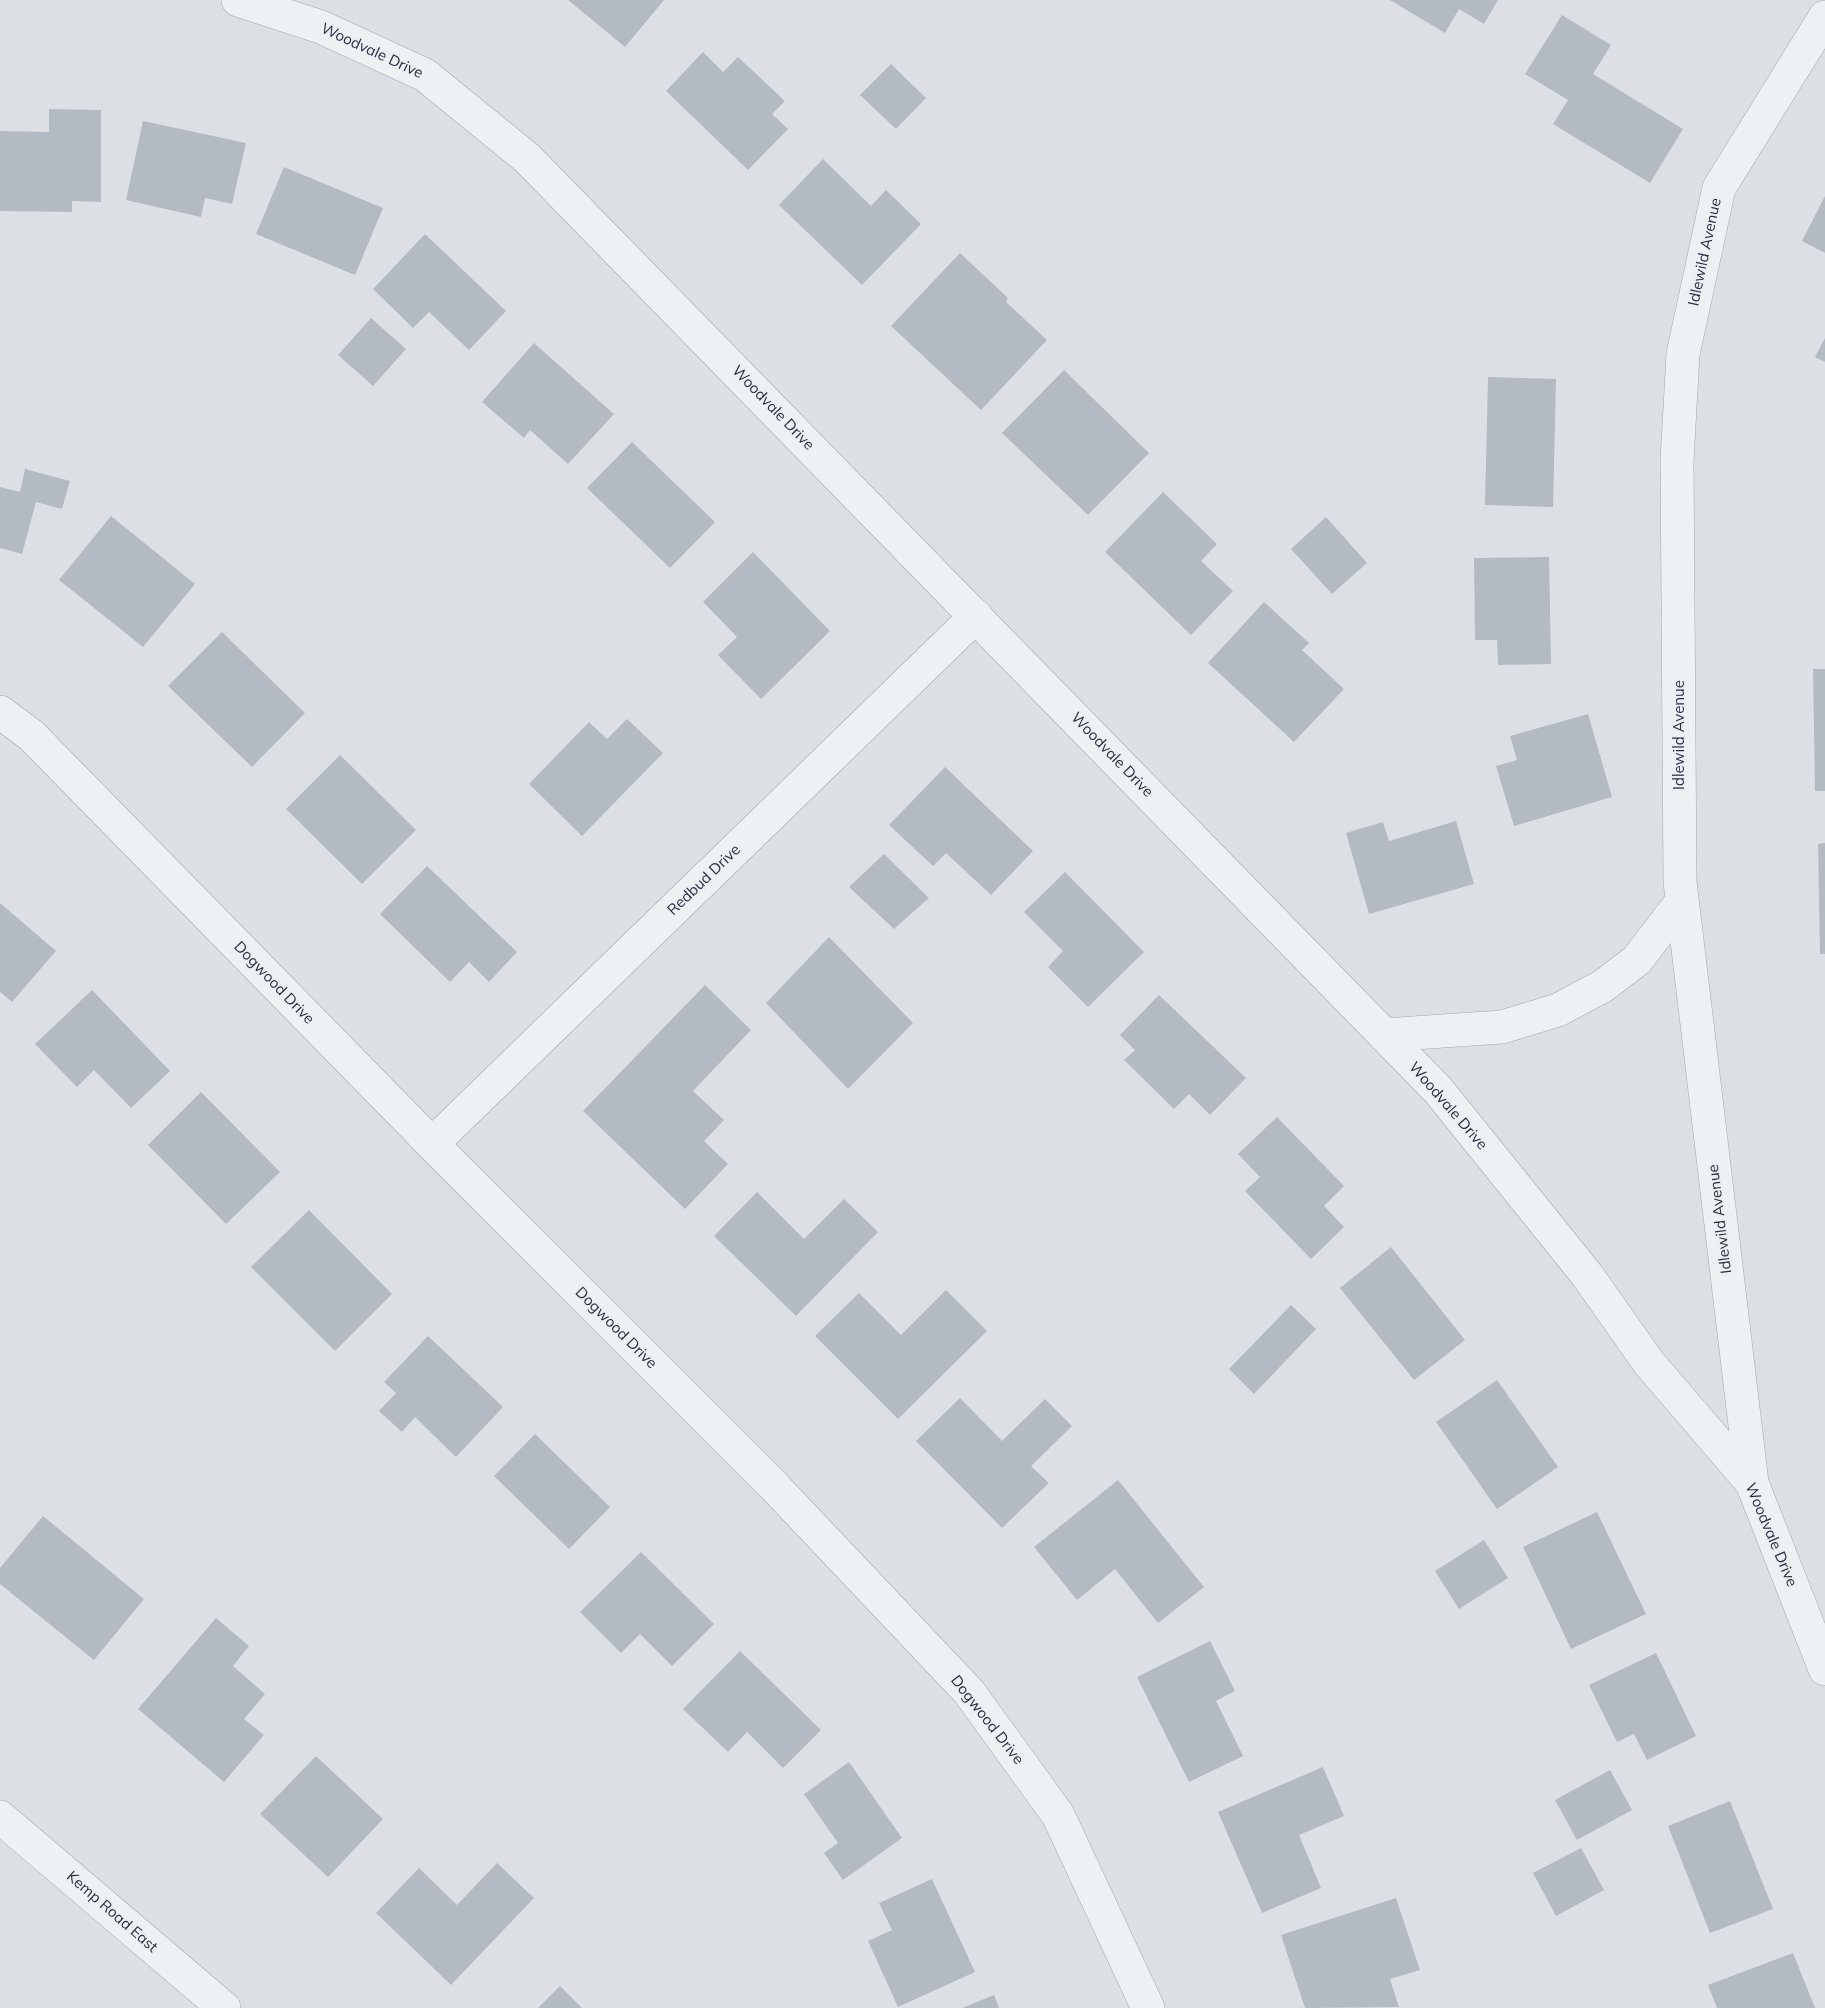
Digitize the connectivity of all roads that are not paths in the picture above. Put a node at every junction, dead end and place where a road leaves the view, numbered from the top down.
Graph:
1 (238, 0) edge
2 (1825, 17) edge
3 (976, 615) junction
4 (0, 711) edge
5 (1682, 901) junction
6 (1384, 1035) junction
7 (432, 1144) junction
8 (1752, 1483) junction
9 (1825, 1669) edge
10 (0, 1816) edge
11 (224, 2008) edge
12 (1148, 2008) edge

1 - 3 street, Woodvale Drive
2 - 5 street, Idlewild Avenue
3 - 6 street, Woodvale Drive
3 - 7 street, Redbud Drive
4 - 7 street, Dogwood Drive
5 - 6 street
5 - 8 street, Idlewild Avenue
6 - 8 street, Woodvale Drive
7 - 12 street, Dogwood Drive
8 - 9 street, Woodvale Drive
10 - 11 street, Kemp Road East

